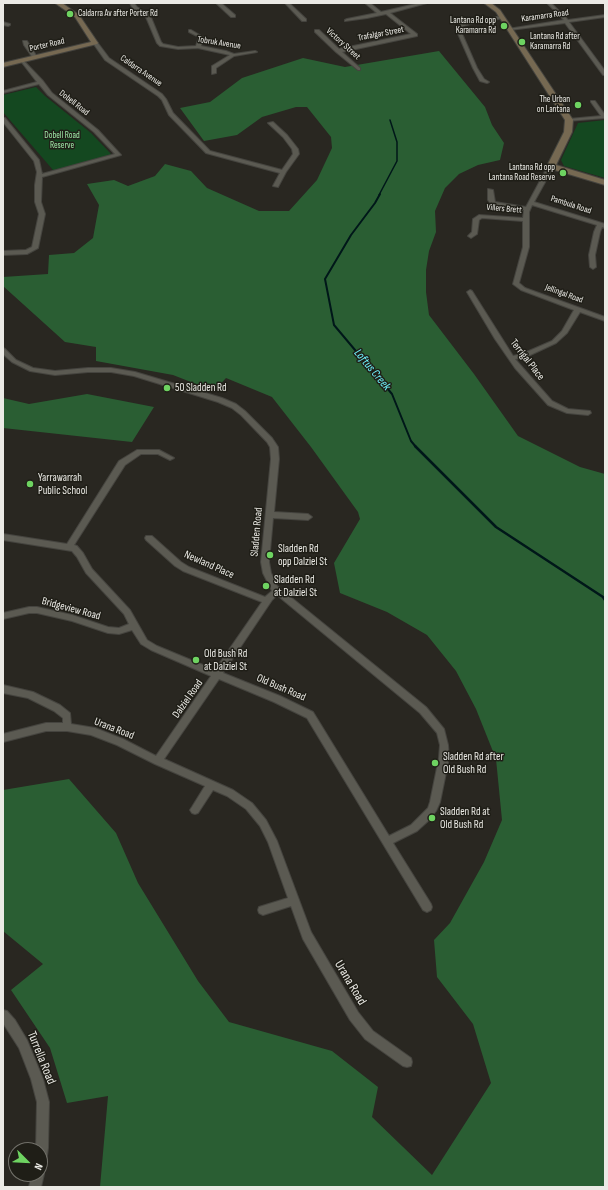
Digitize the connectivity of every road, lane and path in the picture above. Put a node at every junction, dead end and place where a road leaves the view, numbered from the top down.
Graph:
1 (58, 3) edge
2 (132, 3) edge
3 (218, 3) edge
4 (287, 3) edge
5 (367, 3) edge
6 (424, 3) edge
7 (487, 3) edge
8 (549, 3) edge
9 (386, 12) junction
10 (380, 14) junction
11 (233, 16) dead end
12 (605, 16) edge
13 (502, 17) junction
14 (304, 20) dead end
15 (346, 20) dead end
16 (567, 21) junction
17 (510, 29) junction
18 (191, 31) dead end
19 (317, 31) dead end
20 (25, 42) dead end
21 (95, 43) junction
22 (198, 47) junction
23 (338, 51) junction
24 (255, 52) dead end
25 (233, 55) junction
26 (35, 57) junction
27 (22, 60) junction
28 (3, 65) edge
29 (358, 69) dead end
30 (214, 73) dead end
31 (605, 74) edge
32 (41, 82) junction
33 (487, 82) dead end
34 (3, 92) edge
35 (593, 102) dead end
36 (604, 117) edge
37 (3, 119) edge
38 (569, 120) junction
39 (271, 122) dead end
40 (117, 156) junction
41 (124, 161) dead end
42 (551, 166) junction
43 (283, 172) junction
44 (40, 176) junction
45 (605, 183) edge
46 (276, 186) dead end
47 (490, 190) dead end
48 (531, 203) junction
49 (527, 209) junction
50 (526, 220) junction
51 (603, 225) edge
52 (471, 236) dead end
53 (3, 253) edge
54 (593, 267) dead end
55 (470, 292) dead end
56 (578, 309) junction
57 (605, 319) edge
58 (3, 350) edge
59 (511, 358) junction
60 (588, 413) dead end
61 (170, 458) dead end
62 (270, 515) junction
63 (308, 517) dead end
64 (3, 537) edge
65 (149, 538) dead end
66 (70, 546) junction
67 (277, 591) junction
68 (268, 601) junction
69 (3, 616) edge
70 (134, 626) junction
71 (218, 674) junction
72 (3, 689) edge
73 (67, 727) junction
74 (3, 738) edge
75 (158, 761) junction
76 (211, 785) junction
77 (195, 810) dead end
78 (388, 841) junction
79 (293, 901) junction
80 (426, 907) dead end
81 (263, 910) dead end
82 (3, 1015) edge
83 (407, 1062) dead end
84 (42, 1142) edge

1 - 21 street, Caldarra Avenue
2 - 22 street, Tobruk Avenue
3 - 11 street
4 - 14 street
5 - 10 street
6 - 9 street
7 - 13 street
8 - 16 street
9 - 10 street
9 - 23 street, Trafalgar Street
10 - 15 street
12 - 16 street, Karamarra Road
13 - 17 street
13 - 33 street
16 - 17 street, Karamarra Road
16 - 31 street
17 - 38 street
18 - 22 street
19 - 23 street, Victory Street
20 - 26 street
21 - 26 street, Porter Road
21 - 43 street, Caldarra Avenue
22 - 25 street, Tobruk Avenue
23 - 29 street, Victory Street
24 - 25 street, Tobruk Avenue
25 - 30 street
26 - 27 street, Porter Road
27 - 28 street, Porter Road
27 - 32 street, Dobell Road
32 - 34 street
32 - 40 street, Dobell Road
35 - 36 street
36 - 38 street
37 - 44 street
38 - 42 street
39 - 43 street
40 - 41 street, Dobell Road
40 - 44 street
42 - 45 street
42 - 48 street
43 - 46 street
44 - 53 street
47 - 49 street
48 - 49 street
48 - 51 street, Pambula Road
49 - 50 street
50 - 52 street, Villers Brett
50 - 56 street, Jellingal Road
51 - 54 street
55 - 59 street, Terrigal Place
56 - 57 street, Jellingal Road
56 - 59 street
58 - 62 street, Sladden Road
59 - 60 street, Terrigal Place
61 - 66 street
62 - 63 street
62 - 67 street, Sladden Road
64 - 66 street
65 - 68 street, Newland Place
66 - 70 street, Old Bush Road
67 - 68 street, Dalziel Road
67 - 78 street, Sladden Road
68 - 71 street, Dalziel Road
69 - 70 street, Bridgeview Road
70 - 71 street, Old Bush Road
71 - 75 street, Dalziel Road
71 - 78 street, Old Bush Road
72 - 73 street
73 - 74 street, Urana Road
73 - 75 street, Urana Road
75 - 76 street, Urana Road
76 - 77 street
76 - 79 street, Urana Road
78 - 80 street, Old Bush Road
79 - 81 street
79 - 83 street, Urana Road
82 - 84 street, Turrella Road

